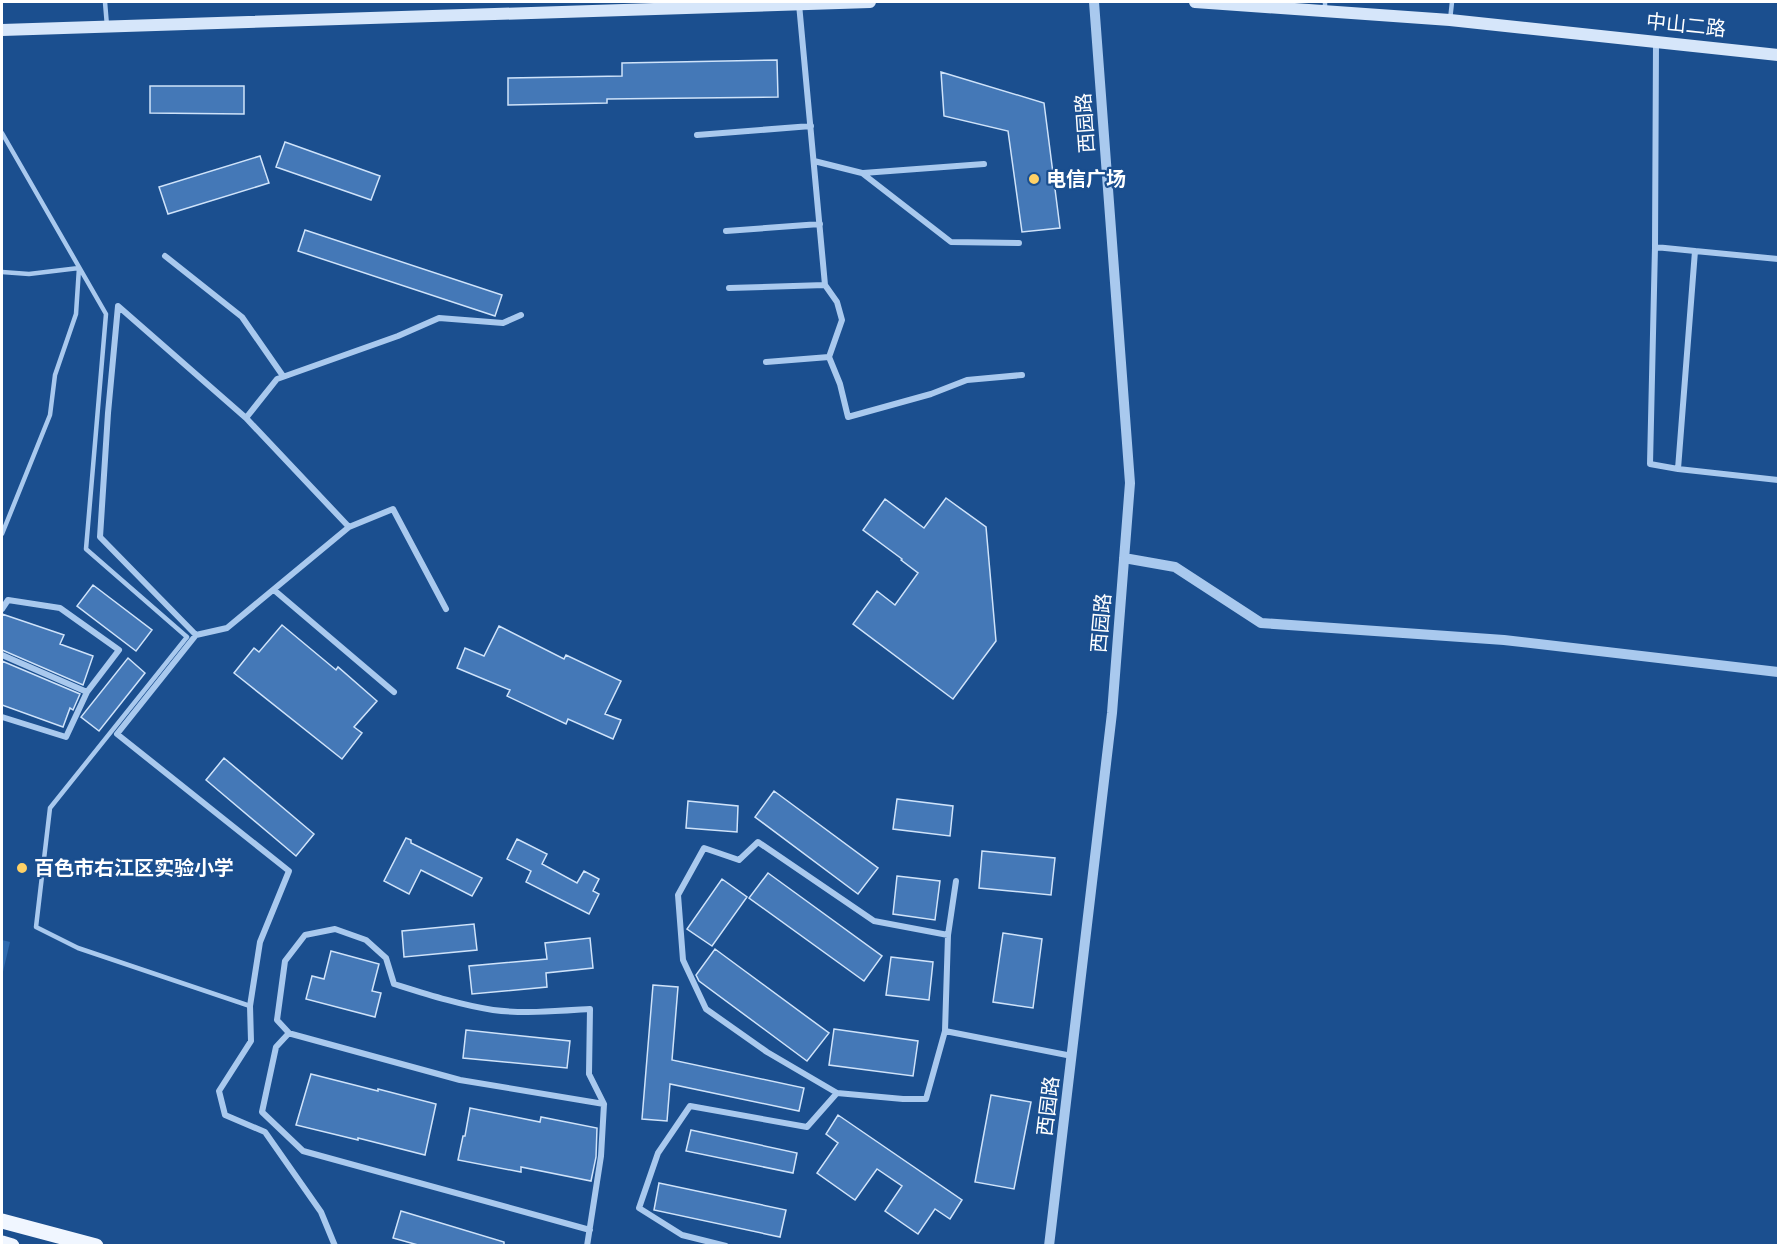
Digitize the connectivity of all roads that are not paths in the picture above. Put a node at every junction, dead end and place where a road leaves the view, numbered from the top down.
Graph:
1 (105, 2) edge
2 (870, 2) edge
3 (1094, 2) edge
4 (1195, 2) edge
5 (1452, 2) edge
6 (799, 4) junction
7 (1325, 6) edge
8 (1450, 20) junction
9 (107, 26) junction
10 (2, 30) edge
11 (1656, 42) junction
12 (1779, 55) edge
13 (811, 126) junction
14 (2, 133) edge
15 (697, 135) dead end
16 (814, 161) junction
17 (984, 164) dead end
18 (862, 173) junction
19 (820, 224) junction
20 (726, 231) dead end
21 (1019, 243) dead end
22 (1655, 248) junction
23 (1695, 251) junction
24 (165, 256) dead end
25 (1779, 259) edge
26 (79, 268) junction
27 (2, 273) edge
28 (825, 285) junction
29 (729, 288) dead end
30 (521, 315) dead end
31 (830, 357) junction
32 (766, 362) dead end
33 (1022, 375) dead end
34 (284, 376) junction
35 (246, 418) junction
36 (1678, 469) junction
37 (1779, 480) edge
38 (348, 527) junction
39 (2, 534) edge
40 (1124, 558) junction
41 (274, 590) junction
42 (2, 609) edge
43 (446, 609) dead end
44 (196, 635) junction
45 (2, 655) edge
46 (1779, 672) edge
47 (87, 692) junction
48 (394, 692) dead end
49 (2, 717) edge
50 (957, 880) dead end
51 (948, 935) junction
52 (250, 1006) junction
53 (945, 1031) junction
54 (288, 1033) junction
55 (1072, 1056) junction
56 (837, 1093) junction
57 (604, 1104) junction
58 (2, 1221) edge
59 (590, 1230) junction
60 (2, 1243) edge
61 (12, 1245) edge
62 (96, 1245) edge
63 (335, 1245) edge
64 (587, 1245) edge
65 (726, 1245) edge
66 (1049, 1245) edge

1 - 9 lane
2 - 6 main road
3 - 40 street, 西园路
4 - 7 main road, 中山二路
5 - 8 lane
6 - 9 main road
6 - 13 street
7 - 8 main road, 中山二路
8 - 11 main road, 中山二路
9 - 10 main road
11 - 12 main road, 中山二路
11 - 22 street
13 - 15 street
13 - 16 street
14 - 26 lane
16 - 18 street
16 - 19 street
17 - 18 street
18 - 21 street
19 - 20 street
19 - 28 street
22 - 23 street
22 - 36 street
23 - 25 street
23 - 36 street
24 - 34 street
26 - 27 lane
26 - 39 lane
26 - 52 lane
28 - 29 street
28 - 31 street
30 - 34 street
31 - 32 street
31 - 33 street
34 - 35 street
35 - 38 street
35 - 44 street
36 - 37 street
38 - 41 street
38 - 43 street
40 - 46 street
40 - 55 street, 西园路
41 - 44 street
41 - 48 street
42 - 47 street
44 - 52 street
45 - 47 street
47 - 49 street
50 - 51 street
51 - 53 street
51 - 56 street
52 - 63 street
53 - 55 street
53 - 56 street
54 - 57 street
54 - 57 street
54 - 59 street
55 - 66 street, 西园路
56 - 65 street
57 - 59 street
58 - 62 main road
59 - 64 street
60 - 61 main road

